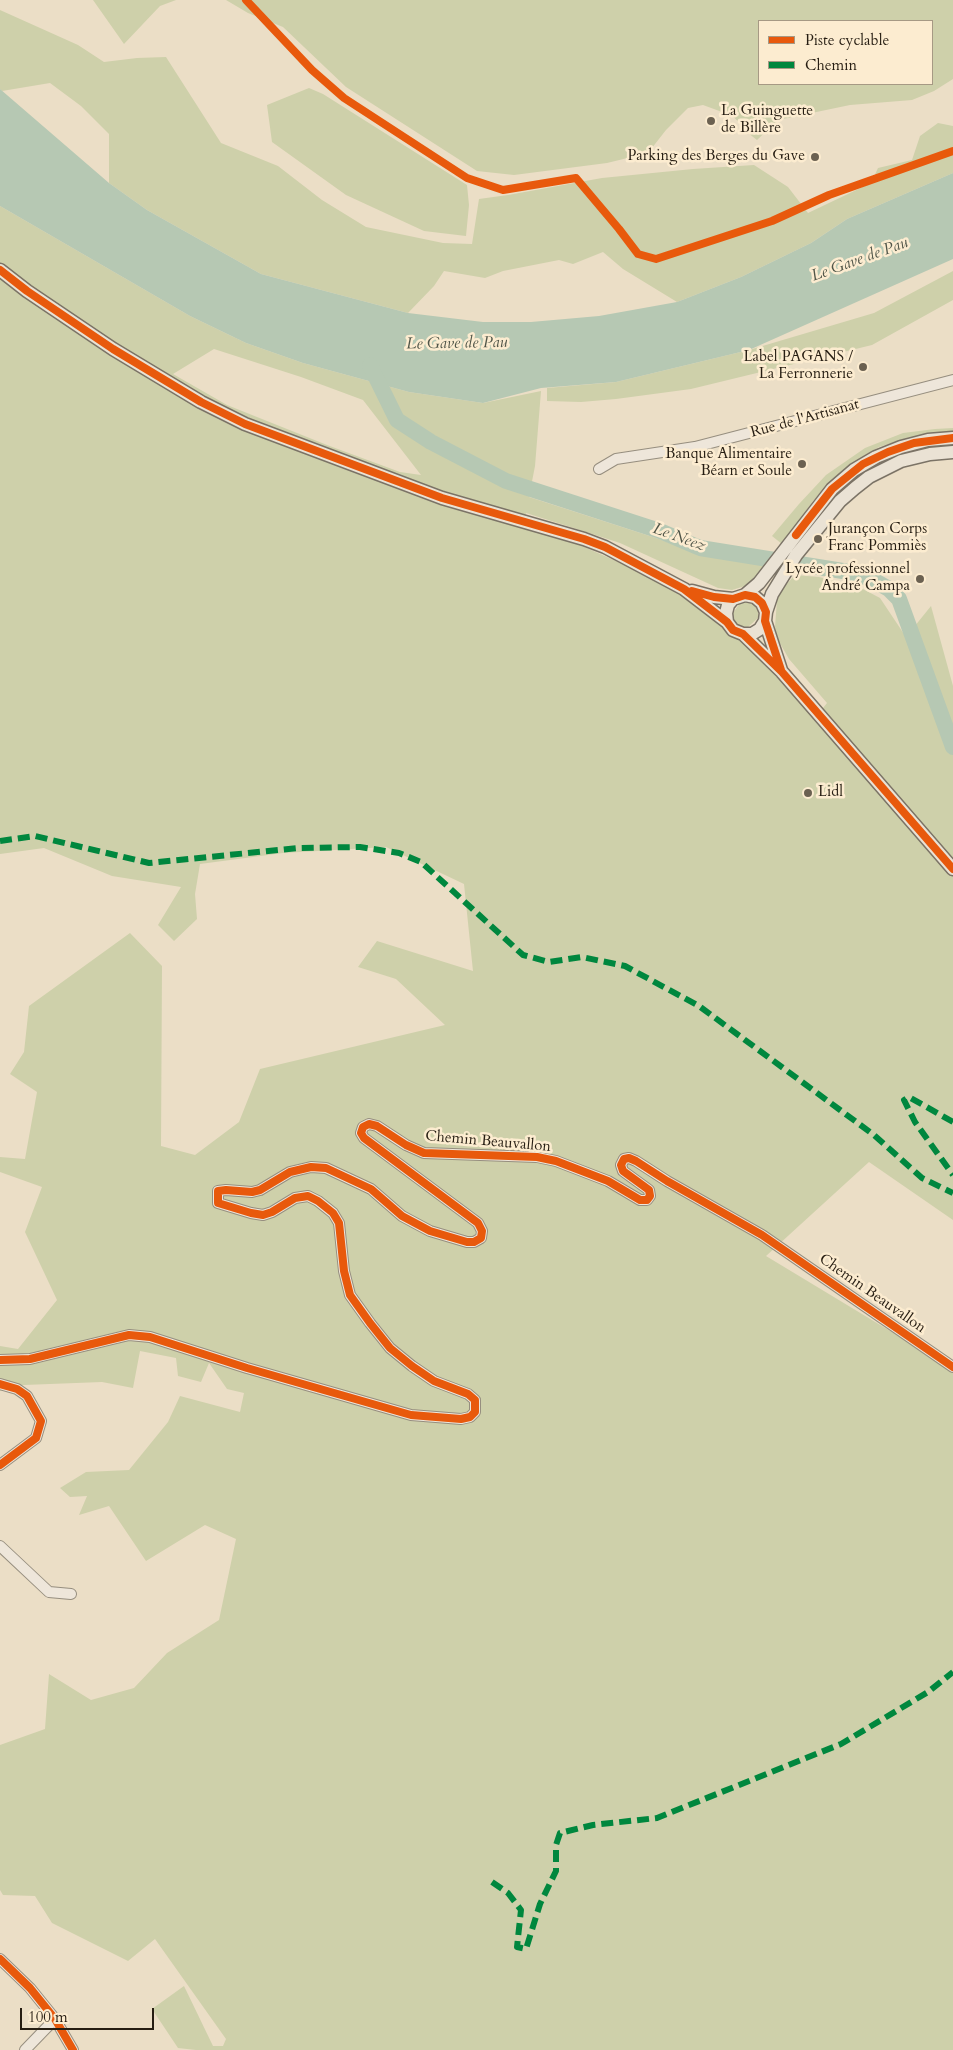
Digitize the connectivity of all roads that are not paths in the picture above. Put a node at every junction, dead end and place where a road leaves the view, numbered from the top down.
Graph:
1 (0, 270) edge
2 (953, 380) edge
3 (953, 438) edge
4 (953, 452) edge
5 (599, 469) dead end
6 (791, 552) junction
7 (684, 589) junction
8 (739, 597) junction
9 (765, 616) junction
10 (727, 622) junction
11 (743, 634) junction
12 (782, 672) junction
13 (953, 869) edge
14 (0, 1360) edge
15 (953, 1367) edge
16 (0, 1384) edge
17 (0, 1465) edge
18 (0, 1546) edge
19 (71, 1594) dead end
20 (0, 1959) edge
21 (55, 2019) junction
22 (25, 2050) edge
23 (73, 2050) edge

1 - 7 main road
2 - 5 street, Rue de l'Artisanat
3 - 6 main road
4 - 6 main road
6 - 8 main road
6 - 9 main road
7 - 8 main road
7 - 10 main road
8 - 9 main road
8 - 10 main road
9 - 11 main road
9 - 12 main road
10 - 11 main road
11 - 12 main road
12 - 13 main road
14 - 15 street, Chemin Beauvallon
16 - 17 street
18 - 19 street
20 - 21 street
21 - 22 street
21 - 23 street

